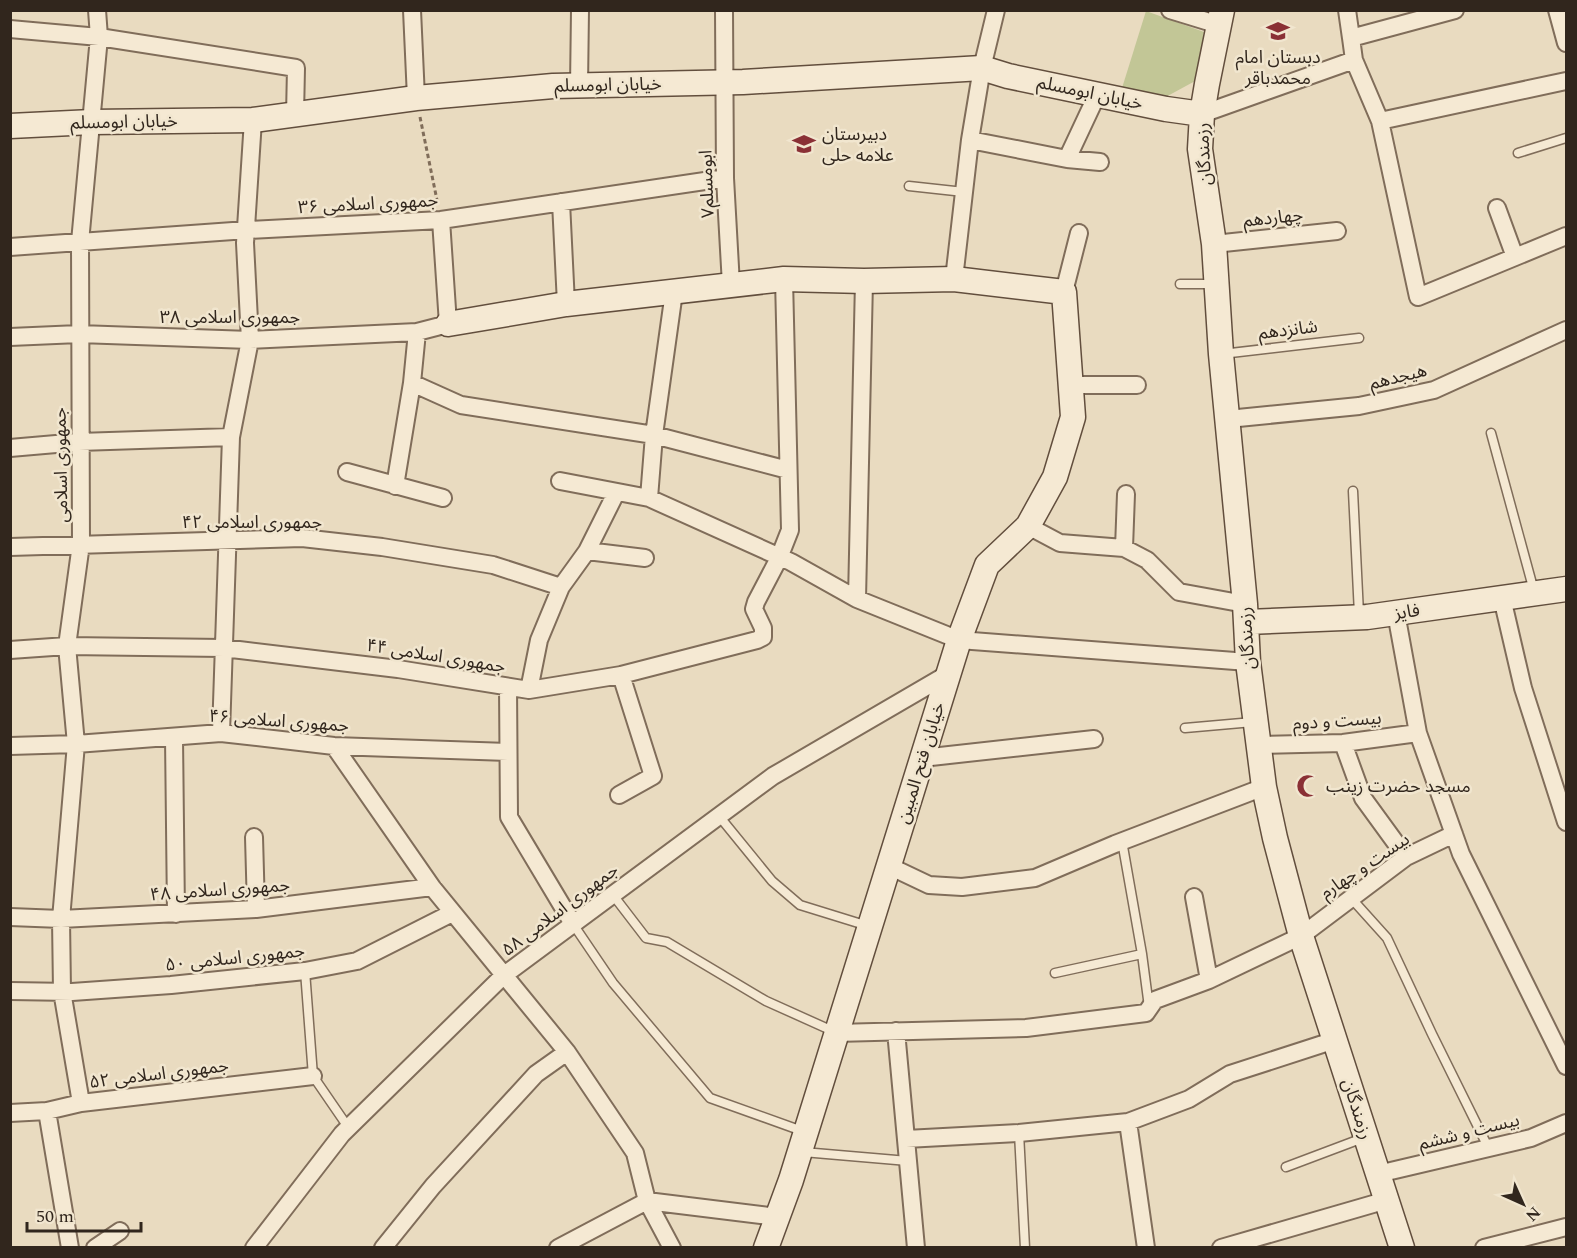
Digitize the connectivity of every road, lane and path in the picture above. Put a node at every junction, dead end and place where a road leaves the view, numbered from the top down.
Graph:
1 (97, 10) edge
2 (412, 10) edge
3 (580, 10) edge
4 (724, 10) edge
5 (996, 10) edge
6 (1170, 10) edge
7 (1347, 10) edge
8 (1455, 10) edge
9 (1557, 10) edge
10 (1220, 18) edge
11 (10, 30) edge
12 (99, 37) junction
13 (1351, 38) junction
14 (1566, 43) edge
15 (1354, 60) junction
16 (982, 68) junction
17 (723, 81) junction
18 (1566, 81) edge
19 (579, 86) junction
20 (1097, 95) junction
21 (416, 98) junction
22 (1202, 114) junction
23 (295, 115) junction
24 (253, 120) junction
25 (1380, 121) junction
26 (92, 122) junction
27 (10, 126) edge
28 (1566, 138) edge
29 (970, 140) junction
30 (1518, 153) dead end
31 (1067, 159) junction
32 (1100, 162) dead end
33 (725, 178) junction
34 (909, 186) dead end
35 (964, 192) junction
36 (561, 202) junction
37 (1497, 208) dead end
38 (441, 220) junction
39 (247, 230) junction
40 (1337, 231) dead end
41 (1079, 233) dead end
42 (1566, 236) edge
43 (80, 242) junction
44 (1214, 244) junction
45 (10, 247) edge
46 (1515, 256) junction
47 (784, 279) junction
48 (954, 279) junction
49 (864, 281) junction
50 (1180, 284) dead end
51 (1216, 284) junction
52 (731, 285) junction
53 (674, 292) junction
54 (1064, 292) junction
55 (566, 304) junction
56 (448, 324) junction
57 (1566, 330) edge
58 (417, 332) junction
59 (80, 334) junction
60 (10, 337) edge
61 (1359, 339) dead end
62 (250, 340) junction
63 (1221, 354) junction
64 (412, 383) junction
65 (1071, 385) junction
66 (1137, 385) dead end
67 (1228, 419) junction
68 (1491, 433) dead end
69 (654, 435) junction
70 (231, 437) junction
71 (79, 442) junction
72 (10, 448) edge
73 (788, 470) junction
74 (347, 472) dead end
75 (560, 482) dead end
76 (395, 486) junction
77 (1353, 491) dead end
78 (616, 493) junction
79 (1126, 494) dead end
80 (443, 498) dead end
81 (649, 498) junction
82 (1028, 526) junction
83 (227, 540) junction
84 (81, 544) junction
85 (10, 547) edge
86 (1124, 548) junction
87 (587, 551) junction
88 (645, 558) dead end
89 (779, 558) junction
90 (561, 587) junction
91 (1566, 589) edge
92 (1535, 594) junction
93 (1502, 598) junction
94 (857, 600) junction
95 (1246, 613) junction
96 (1396, 613) junction
97 (1359, 617) junction
98 (959, 640) junction
99 (67, 646) junction
100 (223, 648) junction
101 (10, 650) edge
102 (1248, 662) junction
103 (948, 674) junction
104 (621, 675) junction
105 (508, 687) junction
106 (529, 690) junction
107 (1185, 728) dead end
108 (220, 733) junction
109 (1257, 733) junction
110 (1418, 733) junction
111 (174, 737) junction
112 (1094, 739) dead end
113 (1343, 743) junction
114 (76, 744) junction
115 (10, 746) edge
116 (334, 746) junction
117 (508, 752) junction
118 (922, 758) junction
119 (1264, 787) junction
120 (619, 795) dead end
121 (719, 816) junction
122 (1566, 822) edge
123 (1454, 834) junction
124 (254, 837) dead end
125 (1122, 841) junction
126 (1406, 857) junction
127 (889, 866) junction
128 (432, 887) junction
129 (613, 895) junction
130 (1194, 897) dead end
131 (1351, 898) junction
132 (256, 909) junction
133 (452, 913) junction
134 (176, 914) junction
135 (10, 917) edge
136 (61, 919) junction
137 (573, 924) junction
138 (870, 926) junction
139 (1301, 936) junction
140 (1142, 954) junction
141 (305, 970) junction
142 (1055, 973) dead end
143 (503, 976) junction
144 (1209, 980) junction
145 (10, 991) edge
146 (62, 991) junction
147 (1149, 1009) junction
148 (896, 1031) junction
149 (836, 1033) junction
150 (1335, 1040) junction
151 (567, 1052) junction
152 (1566, 1066) edge
153 (313, 1076) junction
154 (81, 1103) junction
155 (47, 1111) junction
156 (10, 1113) edge
157 (1128, 1122) junction
158 (1566, 1123) edge
159 (348, 1127) junction
160 (1019, 1133) junction
161 (1366, 1137) junction
162 (906, 1138) junction
163 (802, 1142) junction
164 (1488, 1147) junction
165 (908, 1161) junction
166 (1286, 1167) dead end
167 (1378, 1174) junction
168 (1387, 1200) junction
169 (647, 1201) junction
170 (777, 1217) junction
171 (1566, 1227) edge
172 (120, 1231) dead end
173 (1255, 1243) edge
174 (70, 1248) edge
175 (95, 1248) edge
176 (254, 1248) edge
177 (383, 1248) edge
178 (558, 1248) edge
179 (672, 1248) edge
180 (766, 1248) edge
181 (916, 1248) edge
182 (1025, 1248) edge
183 (1146, 1248) edge
184 (1221, 1248) edge
185 (1402, 1248) edge
186 (1484, 1248) edge

1 - 12 street, جمهوری اسلامی
2 - 21 street
3 - 19 street
4 - 17 street, ابومسلم۷
5 - 16 street
6 - 10 street
7 - 13 street
8 - 13 street
9 - 14 street
10 - 22 street, رزمندگان
11 - 12 street
12 - 23 street
12 - 26 street, جمهوری اسلامی
13 - 15 street
15 - 22 street
15 - 25 street
16 - 17 street, خیابان ابومسلم
16 - 20 street, خیابان ابومسلم
16 - 29 street
17 - 19 street, خیابان ابومسلم
17 - 33 street, ابومسلم۷
18 - 25 street
19 - 21 street, خیابان ابومسلم
20 - 22 street, خیابان ابومسلم
20 - 31 street
21 - 23 street, خیابان ابومسلم
21 - 38 path
22 - 44 street, رزمندگان
23 - 24 street, خیابان ابومسلم
24 - 26 street, خیابان ابومسلم
24 - 39 street
25 - 46 street
26 - 27 street, خیابان ابومسلم
26 - 43 street, جمهوری اسلامی
28 - 30 lane
29 - 31 street
29 - 35 street
31 - 32 street
33 - 36 street, جمهوری اسلامی ۳۶
33 - 52 street, ابومسلم۷
34 - 35 lane
35 - 48 street
36 - 38 street, جمهوری اسلامی ۳۶
36 - 55 street
37 - 46 street
38 - 39 street, جمهوری اسلامی ۳۶
38 - 56 street
39 - 43 street, جمهوری اسلامی ۳۶
39 - 62 street
40 - 44 street, چهاردهم
41 - 54 street
42 - 46 street
43 - 45 street, جمهوری اسلامی ۳۶
43 - 59 street, جمهوری اسلامی
44 - 51 street, رزمندگان
47 - 49 street
47 - 52 street
47 - 73 street
48 - 49 street
48 - 54 street
49 - 94 street
50 - 51 lane
51 - 63 street, رزمندگان
52 - 53 street
53 - 55 street
53 - 69 street
54 - 65 street, خیابان فتح المبین
55 - 56 street
56 - 58 street, جمهوری اسلامی ۳۸
57 - 67 street, هیجدهم
58 - 62 street, جمهوری اسلامی ۳۸
58 - 64 street
59 - 60 street, جمهوری اسلامی ۳۸
59 - 62 street, جمهوری اسلامی ۳۸
59 - 71 street, جمهوری اسلامی
61 - 63 lane, شانزدهم
62 - 70 street
63 - 67 street, رزمندگان
64 - 69 street
64 - 76 street
65 - 66 street
65 - 82 street, خیابان فتح المبین
67 - 95 street, رزمندگان
68 - 92 lane
69 - 73 street
69 - 81 street
70 - 71 street
70 - 83 street
71 - 72 street
71 - 84 street, جمهوری اسلامی
73 - 89 street
74 - 76 street
75 - 78 street
76 - 80 street
77 - 97 lane
78 - 81 street
78 - 87 street
79 - 86 street
81 - 89 street
82 - 86 street
82 - 98 street, خیابان فتح المبین
83 - 84 street, جمهوری اسلامی ۴۲
83 - 90 street, جمهوری اسلامی ۴۲
83 - 100 street
84 - 85 street, جمهوری اسلامی ۴۲
84 - 99 street, جمهوری اسلامی
86 - 95 street
87 - 88 street
87 - 90 street
89 - 94 street
89 - 104 street, جمهوری اسلامی ۴۴
90 - 106 street
91 - 92 street, فایز
92 - 93 street, فایز
93 - 96 street, فایز
93 - 122 street
94 - 98 street
95 - 97 street, فایز
95 - 102 street, رزمندگان
96 - 97 street, فایز
96 - 110 street
98 - 102 street
98 - 103 street, خیابان فتح المبین
99 - 100 street, جمهوری اسلامی ۴۴
99 - 101 street, جمهوری اسلامی ۴۴
99 - 114 street, جمهوری اسلامی
100 - 105 street, جمهوری اسلامی ۴۴
100 - 108 street
102 - 109 street, رزمندگان
103 - 118 street, خیابان فتح المبین
103 - 121 street, جمهوری اسلامی ۵۸
104 - 106 street, جمهوری اسلامی ۴۴
104 - 120 street
105 - 106 street, جمهوری اسلامی ۴۴
105 - 117 street
107 - 109 lane
108 - 111 street, جمهوری اسلامی ۴۶
108 - 116 street, جمهوری اسلامی ۴۶
109 - 113 street, بیست و دوم
109 - 119 street, رزمندگان
110 - 113 street, بیست و دوم
110 - 123 street
111 - 114 street, جمهوری اسلامی ۴۶
111 - 134 street
112 - 118 street
113 - 126 street
114 - 115 street, جمهوری اسلامی ۴۶
114 - 136 street, جمهوری اسلامی
116 - 117 street, جمهوری اسلامی ۴۶
116 - 128 street
117 - 137 street
118 - 127 street, خیابان فتح المبین
119 - 125 street
119 - 139 street, رزمندگان
121 - 129 street, جمهوری اسلامی ۵۸
121 - 138 lane
123 - 126 street, بیست و چهارم
123 - 152 street
124 - 132 street
125 - 127 street
125 - 140 lane
126 - 131 street, بیست و چهارم
127 - 138 street, خیابان فتح المبین
128 - 132 street, جمهوری اسلامی ۴۸
128 - 133 street
129 - 137 street, جمهوری اسلامی ۵۸
129 - 149 lane
130 - 144 street
131 - 139 street, بیست و چهارم
131 - 164 lane
132 - 134 street, جمهوری اسلامی ۴۸
133 - 141 street, جمهوری اسلامی ۵۰
133 - 143 street
134 - 136 street, جمهوری اسلامی ۴۸
135 - 136 street, جمهوری اسلامی ۴۸
136 - 146 street, جمهوری اسلامی
137 - 143 street, جمهوری اسلامی ۵۸
137 - 163 lane
138 - 149 street, خیابان فتح المبین
139 - 144 street, بیست و چهارم
139 - 150 street, رزمندگان
140 - 142 lane
140 - 147 lane
141 - 146 street, جمهوری اسلامی ۵۰
141 - 153 lane
143 - 151 street
143 - 159 street, جمهوری اسلامی ۵۸
144 - 147 street, بیست و چهارم
145 - 146 street, جمهوری اسلامی ۵۰
146 - 154 street, جمهوری اسلامی
147 - 148 street, بیست و چهارم
148 - 149 street, بیست و چهارم
148 - 162 street
149 - 163 street, خیابان فتح المبین
150 - 157 street
150 - 161 street, رزمندگان
151 - 169 street
151 - 177 street
153 - 154 street, جمهوری اسلامی ۵۲
153 - 159 lane
154 - 155 street, جمهوری اسلامی ۵۲
155 - 156 street, جمهوری اسلامی ۵۲
155 - 174 street
157 - 160 street
157 - 183 street
158 - 164 street, بیست و ششم
159 - 176 street, جمهوری اسلامی ۵۸
160 - 162 street
160 - 182 lane
161 - 166 lane
161 - 167 street, رزمندگان
162 - 165 street
163 - 165 lane
163 - 170 street, خیابان فتح المبین
164 - 167 street, بیست و ششم
165 - 181 street
167 - 168 street, رزمندگان
168 - 173 street
168 - 185 street, رزمندگان
169 - 170 street
169 - 178 street
169 - 179 street
170 - 180 street, خیابان فتح المبین
171 - 186 street
172 - 175 street
173 - 184 street

